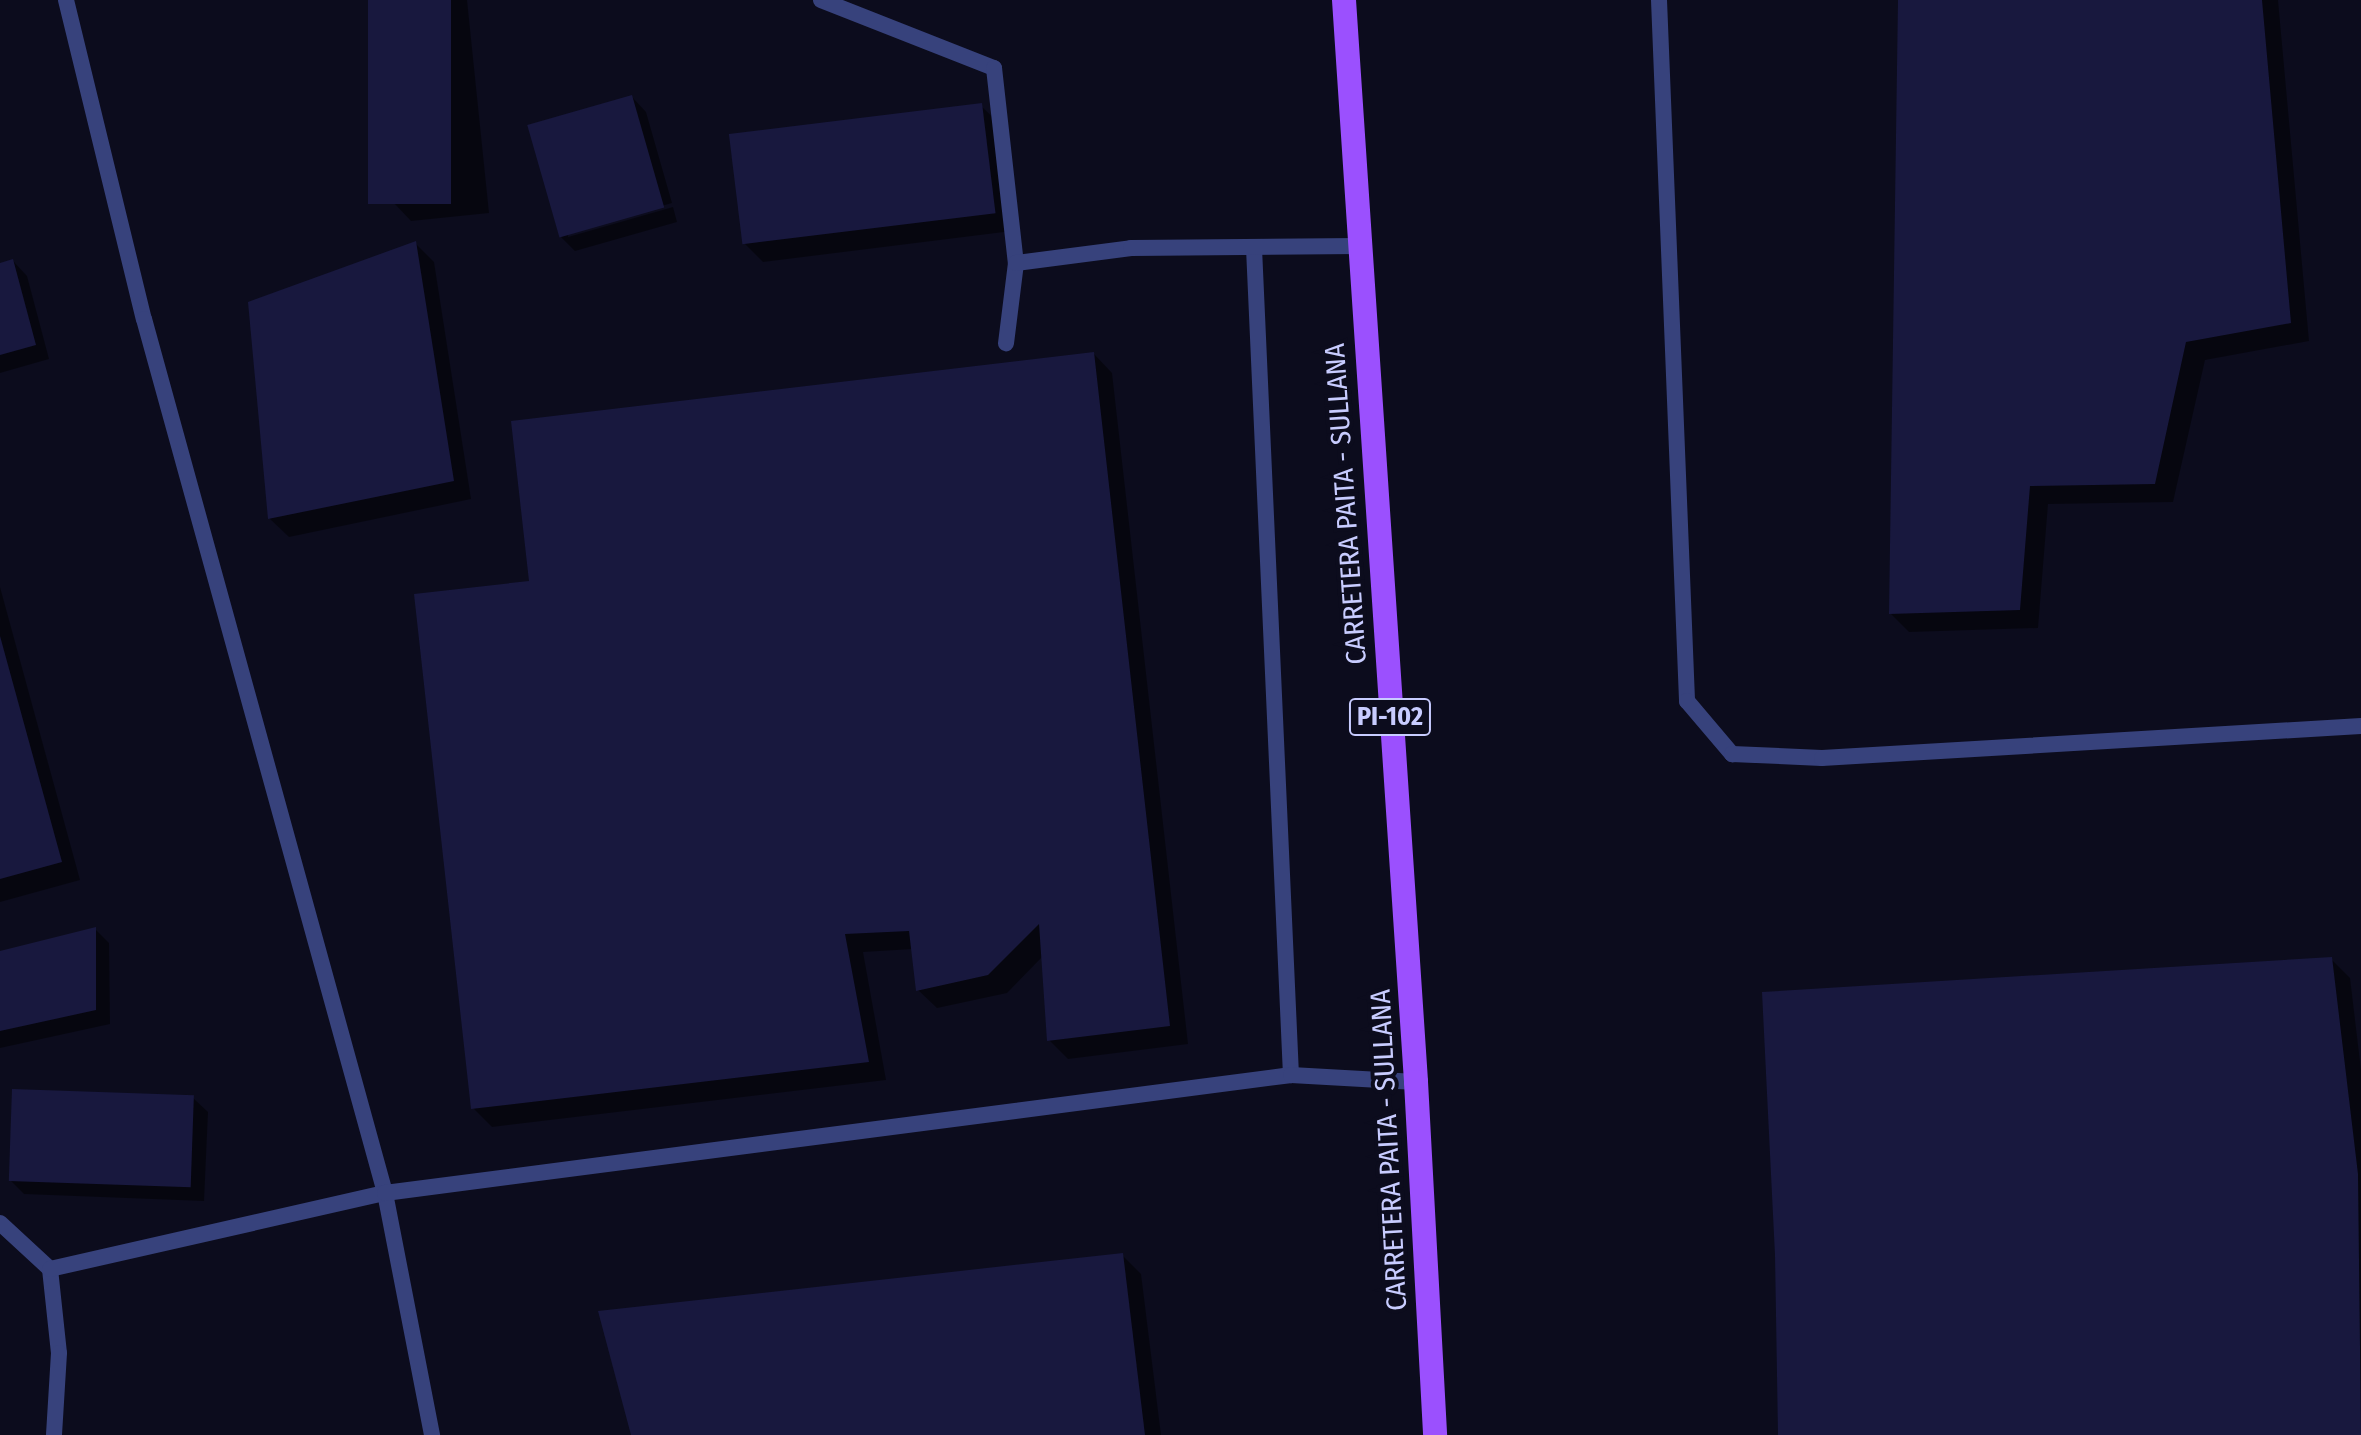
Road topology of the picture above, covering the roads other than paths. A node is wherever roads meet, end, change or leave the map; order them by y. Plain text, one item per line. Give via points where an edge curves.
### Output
1 (66, 0) edge
2 (821, 0) edge
3 (1344, 0) edge
4 (1659, 0) edge
5 (1358, 246) junction
6 (1254, 248) junction
7 (1016, 263) junction
8 (1006, 343) dead end
9 (2361, 726) edge
10 (1291, 1075) junction
11 (1416, 1082) junction
12 (385, 1193) junction
13 (0, 1223) edge
14 (50, 1269) junction
15 (54, 1435) edge
16 (432, 1435) edge
17 (1435, 1435) edge

1 - 12 street via 144,319
2 - 7 street via 994,68
3 - 5 main road, CARRETERA PAITA - SULLANA / PI-102
4 - 9 street via 1687,701 1732,754 1822,758
5 - 6 street
5 - 11 main road, CARRETERA PAITA - SULLANA / PI-102
6 - 7 street via 1131,248
6 - 10 street
7 - 8 street
10 - 11 street
10 - 12 street
11 - 17 main road, CARRETERA PAITA - SULLANA / PI-102
12 - 14 street
12 - 16 street
13 - 14 street
14 - 15 street via 59,1353

